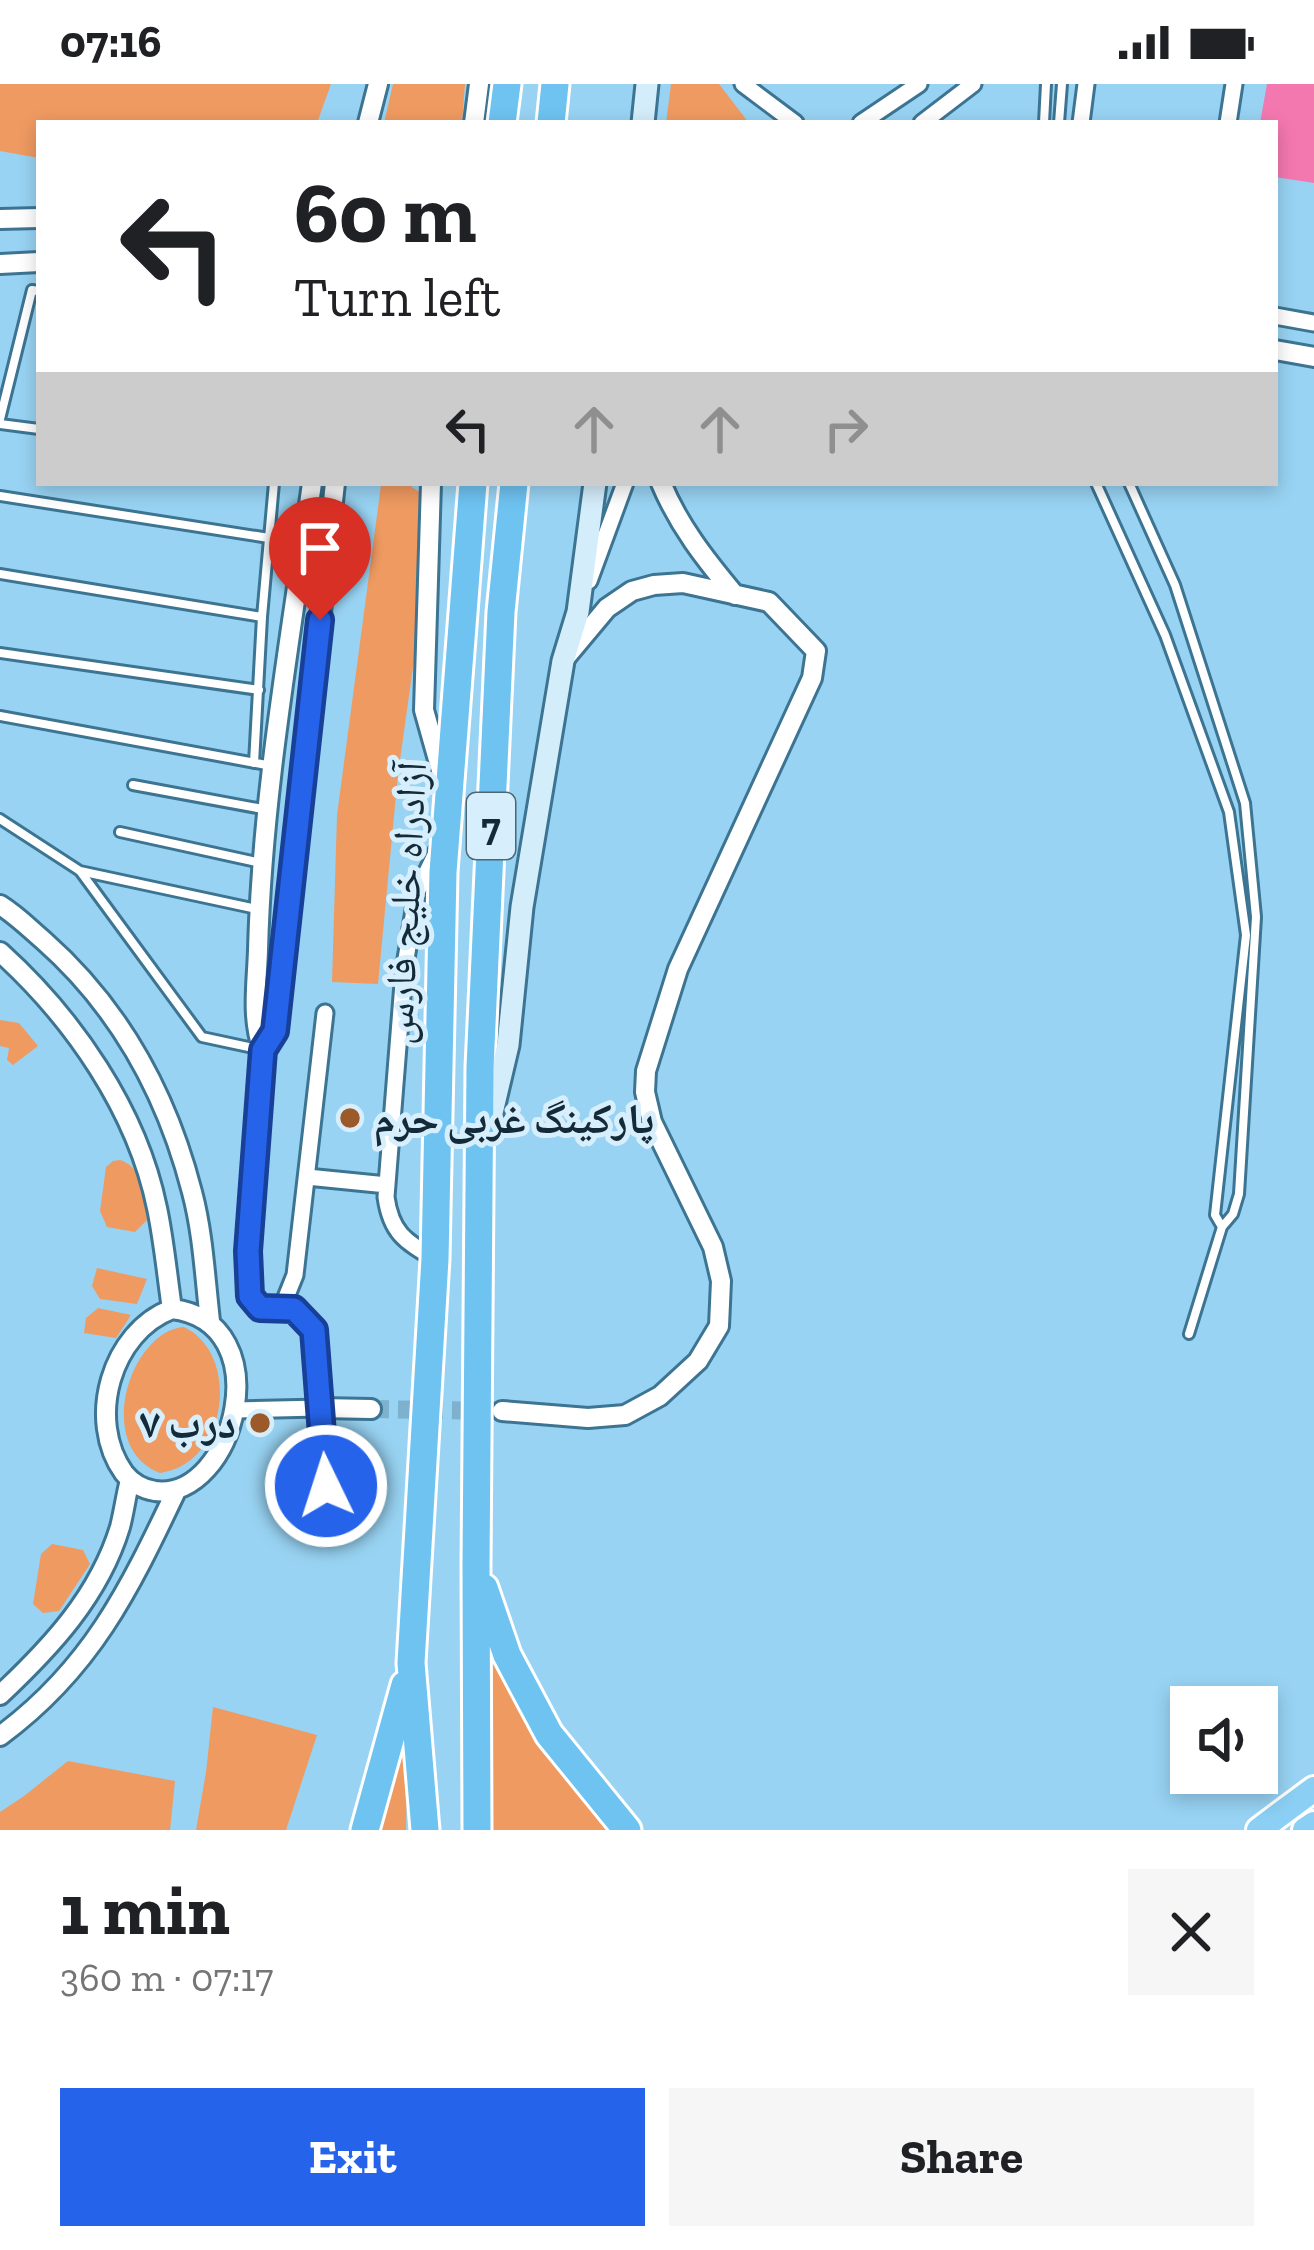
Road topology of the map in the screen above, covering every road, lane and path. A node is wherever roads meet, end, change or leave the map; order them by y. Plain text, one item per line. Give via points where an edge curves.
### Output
1 (378, 84) edge
2 (479, 84) edge
3 (507, 84) edge
4 (555, 84) edge
5 (647, 84) edge
6 (743, 84) edge
7 (919, 84) edge
8 (973, 84) edge
9 (1046, 84) edge
10 (1062, 84) edge
11 (1086, 84) edge
12 (1234, 84) edge
13 (369, 120) edge
14 (474, 120) edge
15 (502, 120) edge
16 (551, 120) edge
17 (643, 120) edge
18 (791, 120) edge
19 (865, 120) edge
20 (926, 120) edge
21 (1044, 120) edge
22 (1059, 120) edge
23 (1082, 120) edge
24 (1228, 120) edge
25 (36, 218) edge
26 (0, 219) edge
27 (36, 262) edge
28 (0, 264) edge
29 (36, 291) edge
30 (1278, 317) edge
31 (1314, 323) edge
32 (1278, 351) edge
33 (1314, 358) edge
34 (0, 421) edge
35 (36, 428) edge
36 (274, 486) edge
37 (311, 486) edge
38 (334, 486) edge
39 (431, 486) edge
40 (473, 486) edge
41 (514, 486) edge
42 (595, 486) edge
43 (624, 486) edge
44 (662, 486) edge
45 (1097, 486) edge
46 (1130, 486) edge
47 (0, 496) edge
48 (269, 538) junction
49 (0, 574) edge
50 (735, 595) junction
51 (578, 612) junction
52 (262, 616) junction
53 (0, 653) edge
54 (563, 661) junction
55 (260, 690) junction
56 (0, 716) edge
57 (264, 765) junction
58 (133, 785) dead end
59 (449, 799) junction
60 (269, 810) junction
61 (0, 819) edge
62 (119, 832) dead end
63 (446, 832) junction
64 (263, 863) junction
65 (80, 871) junction
66 (0, 905) edge
67 (259, 909) junction
68 (0, 952) edge
69 (325, 1013) dead end
70 (263, 1050) junction
71 (478, 1170) junction
72 (307, 1177) junction
73 (387, 1185) junction
74 (1222, 1227) junction
75 (435, 1259) junction
76 (172, 1309) junction
77 (281, 1310) junction
78 (210, 1321) junction
79 (1189, 1334) dead end
80 (320, 1408) junction
81 (371, 1409) tunnel mouth
82 (236, 1410) junction
83 (502, 1411) tunnel mouth
84 (130, 1480) junction
85 (294, 1486) dead end
86 (326, 1486) junction
87 (370, 1487) dead end
88 (176, 1490) junction
89 (476, 1565) junction
90 (411, 1664) junction
91 (0, 1695) edge
92 (0, 1736) edge
93 (1314, 1789) edge
94 (1314, 1824) edge
95 (365, 1830) edge
96 (424, 1830) edge
97 (477, 1830) edge
98 (627, 1830) edge
99 (1258, 1830) edge
100 (1305, 1830) edge

1 - 13 street
2 - 14 street
3 - 15 highway
4 - 16 highway
5 - 17 main road
6 - 18 street
7 - 19 street
8 - 20 street
9 - 21 lane
10 - 22 lane
11 - 23 street
12 - 24 street
25 - 26 street
27 - 28 street
29 - 34 lane
30 - 31 street
32 - 33 street
34 - 35 lane
36 - 48 lane
37 - 57 street
38 - 70 street via 275,1031
39 - 59 street via 424,710
40 - 59 highway, آزادراه خلیج فارس / 7
41 - 71 highway, آزادراه خلیج فارس / 7 via 501,612
42 - 51 main road
43 - 51 street
44 - 50 street via 694,546
45 - 74 lane via 1165,634 1229,812 1246,934 1215,1215
46 - 74 lane via 1174,585 1245,803 1256,917 1239,1194
47 - 48 lane
48 - 52 lane
49 - 52 lane
50 - 54 street via 683,583 632,591
50 - 83 street via 769,602 816,651 812,678 678,969 646,1071 652,1122 713,1247 718,1326 686,1372 625,1415
51 - 54 main road
52 - 55 lane
53 - 55 lane
54 - 71 main road via 508,1045
55 - 57 lane
56 - 57 lane
57 - 60 street
58 - 60 lane
59 - 63 highway, آزادراه خلیج فارس / 7
60 - 64 street
61 - 65 lane
62 - 64 lane
63 - 73 street via 417,892
63 - 75 highway, آزادراه خلیج فارس / 7
64 - 67 street
65 - 67 lane
65 - 70 lane via 202,1037
66 - 78 street via 90,987 155,1086 193,1196
67 - 70 street via 256,1030
68 - 76 street via 65,1018 134,1138 157,1204
69 - 72 street
70 - 77 street via 250,1296 260,1308
71 - 89 highway, آزادراه خلیج فارس / 7
72 - 73 street
72 - 77 street via 295,1275
73 - 75 street via 389,1222
74 - 79 lane
75 - 90 highway, آزادراه خلیج فارس / 7
76 - 78 street
76 - 84 street via 144,1324 106,1394 110,1449
77 - 80 street via 294,1309 314,1330
78 - 82 street via 235,1366
80 - 81 street
80 - 82 street
80 - 86 street
82 - 88 street via 209,1465
84 - 88 street
84 - 91 street via 105,1566 71,1622
85 - 86 street
86 - 87 street
88 - 92 street via 91,1648
89 - 97 highway, آزادراه خلیج فارس / 7
89 - 98 highway via 508,1655 549,1734
90 - 95 highway
90 - 96 highway, آزادراه خلیج فارس / 7
93 - 99 highway
94 - 100 highway

